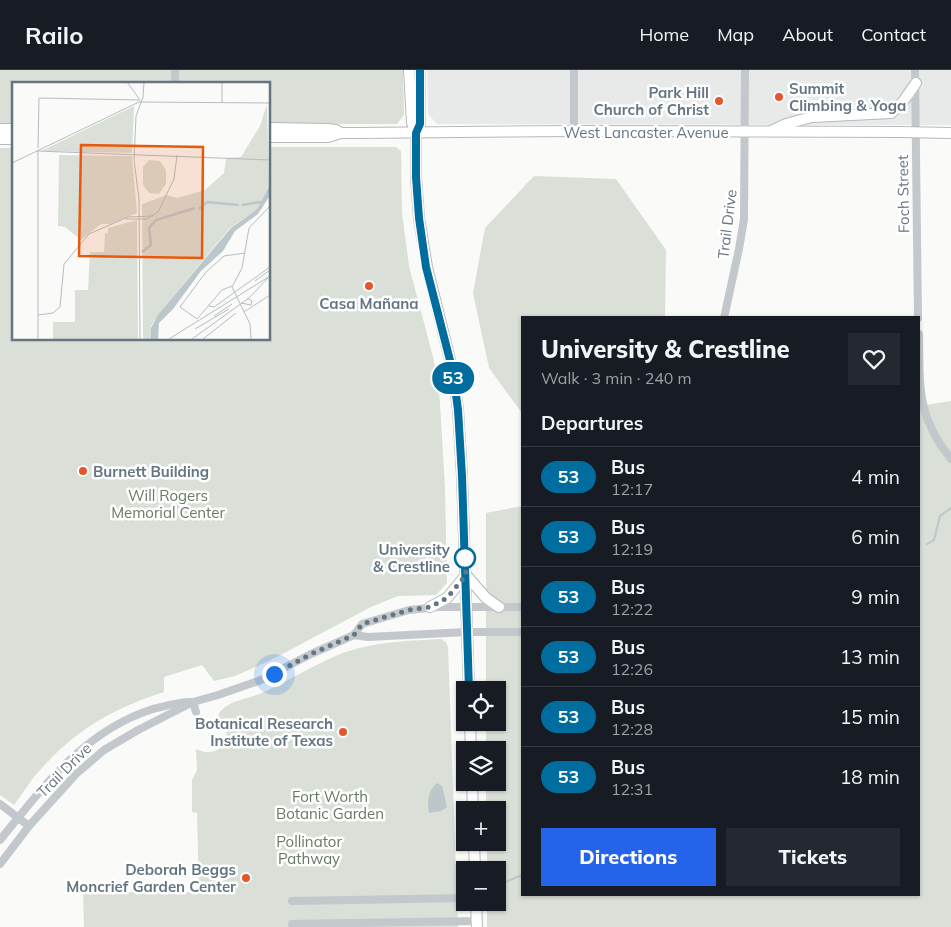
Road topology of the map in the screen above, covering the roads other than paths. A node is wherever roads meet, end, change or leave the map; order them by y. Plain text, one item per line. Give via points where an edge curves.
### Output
1 (409, 70) edge
2 (420, 70) edge
3 (574, 70) edge
4 (744, 70) edge
5 (916, 70) edge
6 (916, 83) junction
7 (270, 128) edge
8 (574, 131) junction
9 (746, 132) junction
10 (770, 132) junction
11 (340, 133) junction
12 (416, 133) junction
13 (951, 133) edge
14 (270, 137) edge
15 (724, 316) edge
16 (918, 316) edge
17 (920, 392) edge
18 (951, 459) edge
19 (466, 575) junction
20 (430, 607) junction
21 (466, 607) junction
22 (498, 607) junction
23 (521, 607) edge
24 (467, 632) junction
25 (521, 632) edge
26 (354, 635) junction
27 (469, 681) edge
28 (193, 702) junction
29 (196, 712) dead end
30 (0, 804) edge
31 (18, 818) junction
32 (29, 826) junction
33 (0, 840) edge
34 (0, 864) edge
35 (456, 898) edge
36 (292, 901) dead end
37 (476, 911) edge
38 (292, 924) dead end
39 (477, 924) edge

1 - 12 main road via 412,124
2 - 12 main road via 420,124
3 - 8 street
4 - 9 street, Trail Drive
5 - 6 street, Foch Street
6 - 10 main road via 902,104 891,113 812,118 786,124
6 - 16 street, Foch Street
7 - 11 main road, West Lancaster Avenue via 336,130
8 - 9 main road, West Lancaster Avenue
8 - 12 main road, West Lancaster Avenue
9 - 10 main road, West Lancaster Avenue
9 - 15 street, Trail Drive via 744,219
10 - 13 main road, West Lancaster Avenue, bridge
11 - 12 main road, West Lancaster Avenue
11 - 14 main road, West Lancaster Avenue via 328,137
12 - 19 main road via 419,218 426,267 453,372 458,410
17 - 18 street via 933,435
19 - 20 main road via 447,598
19 - 21 main road
19 - 22 main road
20 - 21 street, Trail Drive
20 - 26 street, Trail Drive via 362,624
21 - 22 street, Trail Drive
21 - 24 main road
22 - 23 street, Trail Drive
24 - 25 street, Trail Drive
24 - 26 street, Trail Drive
24 - 27 main road
26 - 28 street, Trail Drive via 261,680
28 - 29 street
28 - 31 street, Trail Drive via 138,714 107,730 61,767
28 - 32 street, Trail Drive via 104,750 76,774
30 - 31 street
31 - 32 street
31 - 33 street, Trail Drive
32 - 34 street, Trail Drive
35 - 36 street
37 - 39 main road
38 - 39 street

